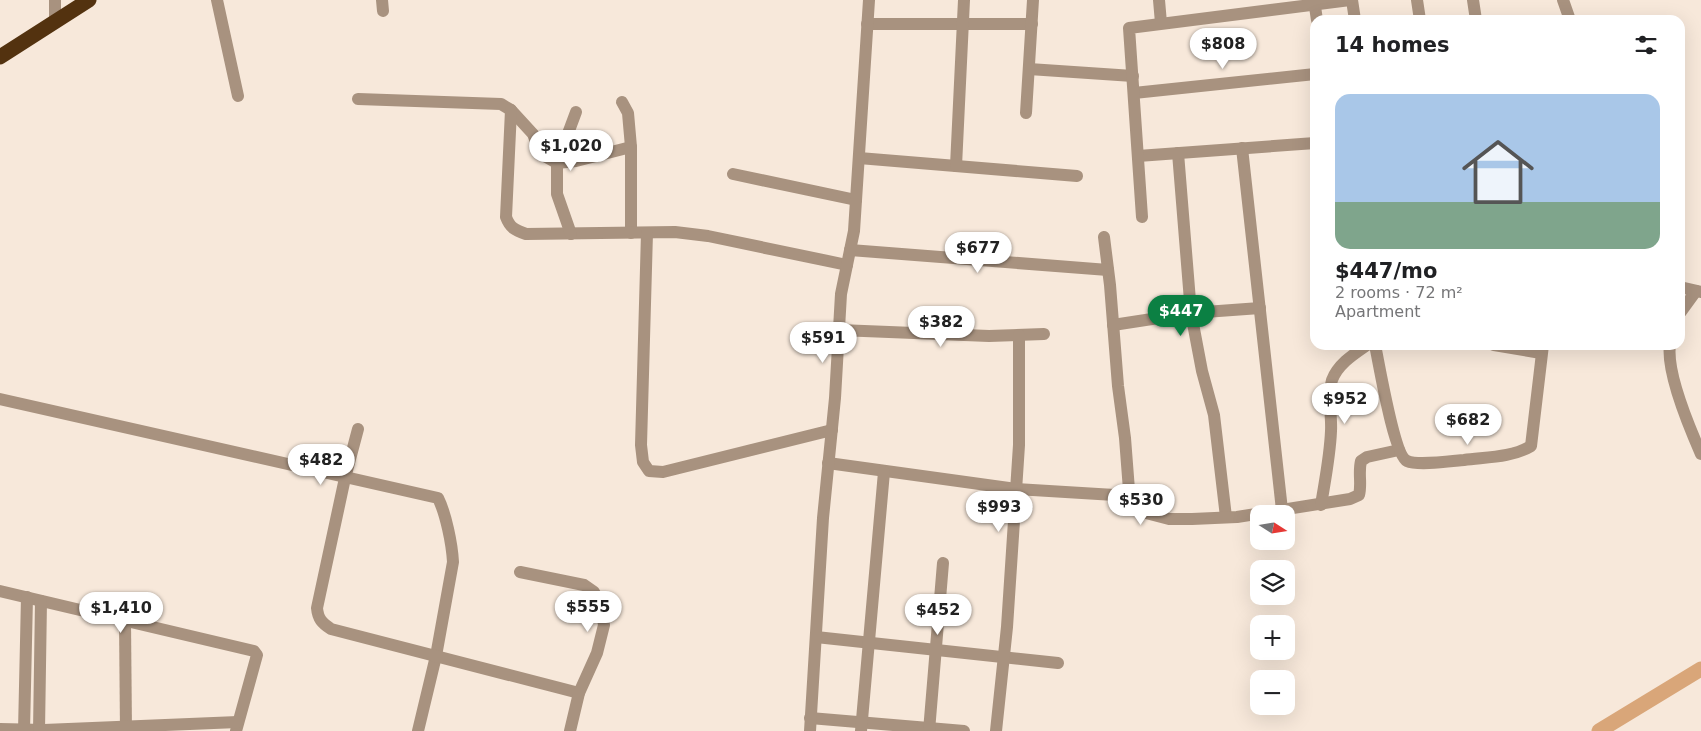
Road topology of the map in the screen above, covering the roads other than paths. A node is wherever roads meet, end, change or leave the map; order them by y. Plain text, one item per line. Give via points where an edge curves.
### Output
1 (55, 0) edge
2 (89, 0) edge
3 (217, 0) edge
4 (869, 0) edge
5 (964, 0) edge
6 (1033, 0) edge
7 (1159, 0) edge
8 (1351, 0) edge
9 (1417, 0) edge
10 (1473, 0) edge
11 (1563, 0) edge
12 (1314, 3) edge
13 (1354, 15) edge
14 (1419, 15) edge
15 (1475, 15) edge
16 (1568, 15) edge
17 (54, 22) junction
18 (1161, 23) junction
19 (868, 24) junction
20 (963, 24) junction
21 (1032, 24) junction
22 (0, 57) edge
23 (1029, 69) junction
24 (1310, 75) edge
25 (1133, 76) junction
26 (1134, 93) junction
27 (238, 96) dead end
28 (358, 99) dead end
29 (622, 102) dead end
30 (511, 110) junction
31 (576, 112) dead end
32 (1026, 113) dead end
33 (1310, 143) edge
34 (631, 147) junction
35 (1242, 148) junction
36 (1178, 153) junction
37 (1138, 156) junction
38 (859, 158) junction
39 (557, 163) junction
40 (956, 166) junction
41 (734, 174) dead end
42 (1076, 176) dead end
43 (856, 200) junction
44 (1142, 217) dead end
45 (631, 233) junction
46 (647, 233) junction
47 (571, 234) junction
48 (1104, 237) dead end
49 (850, 250) junction
50 (847, 265) junction
51 (1108, 270) junction
52 (1685, 288) edge
53 (1698, 292) edge
54 (1685, 307) edge
55 (1260, 308) junction
56 (1191, 313) junction
57 (1113, 325) junction
58 (839, 330) junction
59 (1044, 334) dead end
60 (1019, 335) junction
61 (1360, 350) edge
62 (1376, 350) edge
63 (1542, 350) edge
64 (1669, 350) edge
65 (0, 399) edge
66 (358, 429) dead end
67 (832, 430) junction
68 (1399, 450) junction
69 (1701, 454) edge
70 (828, 463) junction
71 (884, 472) junction
72 (345, 478) junction
73 (1016, 489) junction
74 (1131, 496) junction
75 (1321, 504) junction
76 (1281, 505) edge
77 (1295, 508) edge
78 (1250, 514) edge
79 (1226, 517) junction
80 (943, 563) dead end
81 (520, 572) dead end
82 (0, 591) edge
83 (27, 597) junction
84 (41, 601) junction
85 (125, 621) junction
86 (816, 637) junction
87 (869, 642) junction
88 (936, 650) junction
89 (436, 656) junction
90 (1004, 657) junction
91 (1058, 663) dead end
92 (579, 693) junction
93 (810, 718) junction
94 (862, 726) edge
95 (237, 727) edge
96 (0, 729) edge
97 (126, 729) edge
98 (929, 729) edge
99 (24, 730) edge
100 (39, 731) edge
101 (418, 731) edge
102 (570, 731) edge
103 (810, 731) edge
104 (964, 731) edge
105 (996, 731) edge

1 - 17 street
2 - 17 highway
3 - 27 street
4 - 19 street
5 - 20 street
6 - 21 street
7 - 18 street
8 - 12 street
8 - 13 street
9 - 14 street
10 - 15 street
11 - 16 street
12 - 18 street
17 - 22 highway
18 - 25 street via 1129,28
19 - 20 street
19 - 38 street
20 - 21 street
20 - 40 street
21 - 23 street
23 - 25 street
23 - 32 street
24 - 26 street
25 - 26 street
26 - 37 street
28 - 30 street via 501,104
29 - 34 street via 628,113
30 - 39 street via 532,134 541,154
30 - 47 street via 506,217 510,227 526,234
31 - 39 street
33 - 35 street
34 - 39 street
34 - 45 street
35 - 36 street
35 - 55 street
36 - 37 street
36 - 56 street
37 - 44 street
38 - 40 street
38 - 43 street
39 - 47 street via 557,194
40 - 42 street
41 - 43 street
43 - 49 street
45 - 46 street
45 - 47 street
46 - 50 street via 708,236
46 - 67 street via 641,446 649,471 663,472
48 - 51 street
49 - 50 street
49 - 51 street
50 - 58 street
51 - 57 street
52 - 53 street
53 - 54 street
55 - 56 street
55 - 76 street
56 - 57 street
56 - 79 street via 1214,415
57 - 74 street
58 - 60 street
58 - 67 street
59 - 60 street
60 - 73 street
61 - 75 street via 1346,359 1332,380 1331,446
62 - 68 street
63 - 68 street via 1531,446 1509,454 1423,463 1405,460
64 - 69 street via 1686,419
65 - 72 street
66 - 72 street
67 - 70 street
68 - 75 street via 1361,461 1359,495
70 - 71 street
70 - 86 street
71 - 73 street
71 - 87 street
72 - 89 street via 438,498 443,508 453,562
72 - 89 street via 317,608 318,616 331,629
73 - 74 street
73 - 90 street
74 - 79 street via 1137,507 1146,513 1169,519
75 - 77 street
78 - 79 street
80 - 88 street
81 - 92 street via 584,585 594,592 600,603 604,625 598,653
82 - 83 street
83 - 84 street
83 - 99 street
84 - 85 street
84 - 100 street
85 - 95 street via 254,651 256,655
85 - 97 street
86 - 87 street
86 - 93 street
87 - 88 street
87 - 94 street
88 - 90 street
88 - 98 street
89 - 92 street
89 - 101 street
90 - 91 street
90 - 105 street
92 - 102 street
93 - 94 street
93 - 103 street
94 - 98 street
95 - 97 street
96 - 99 street
97 - 100 street
98 - 104 street
99 - 100 street

